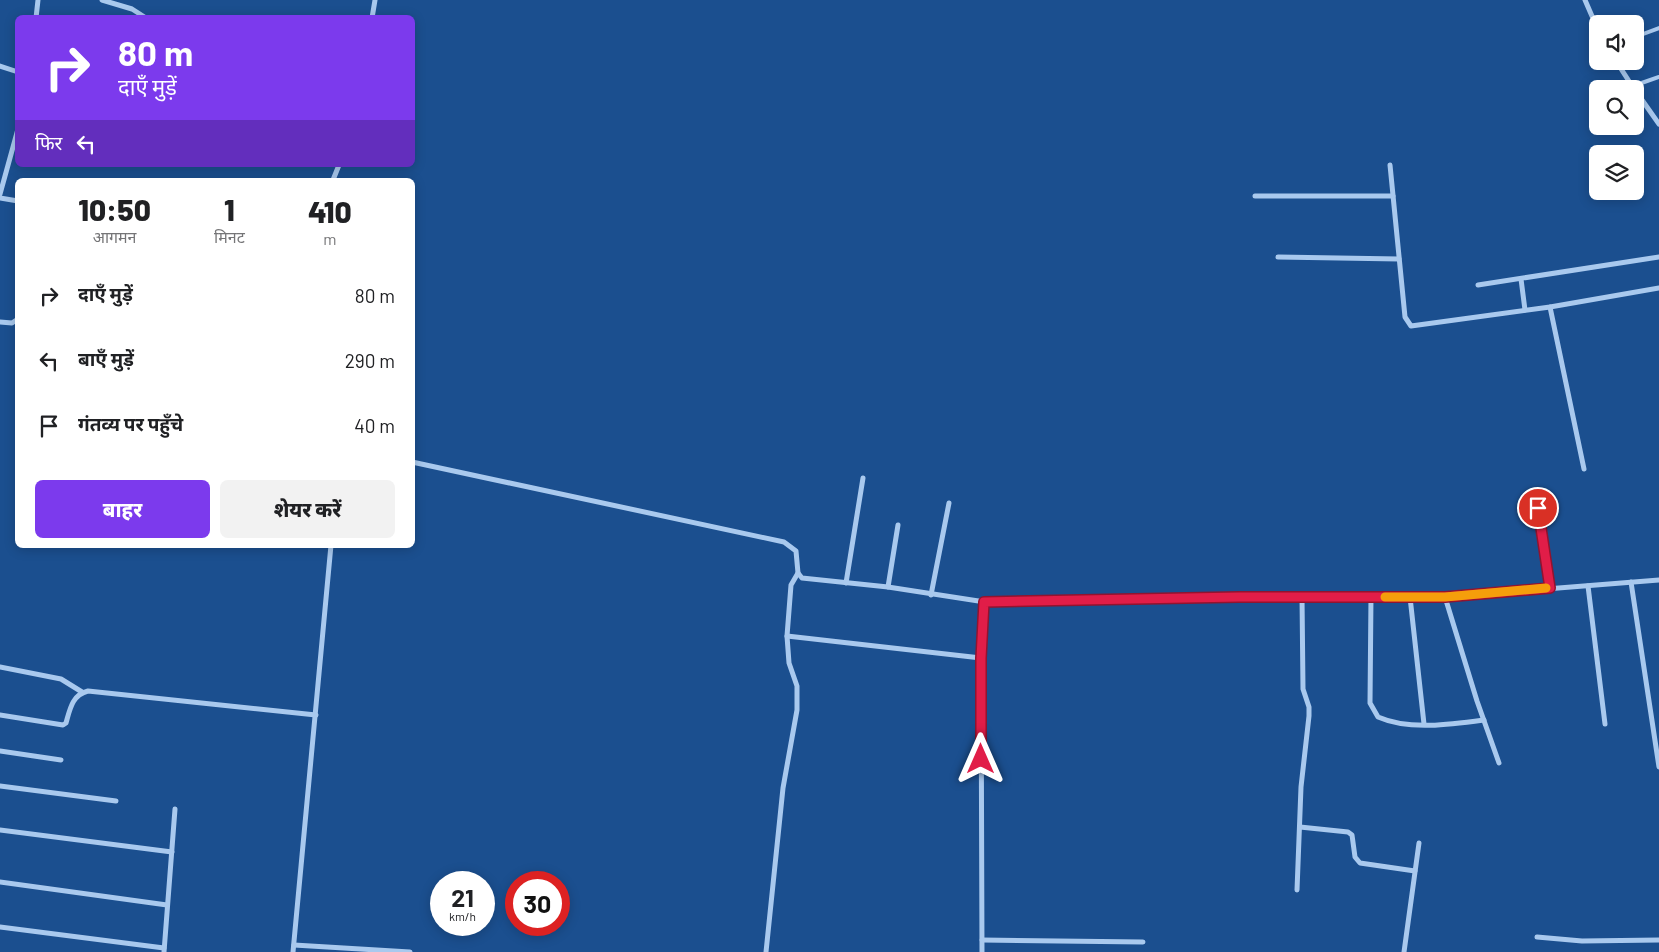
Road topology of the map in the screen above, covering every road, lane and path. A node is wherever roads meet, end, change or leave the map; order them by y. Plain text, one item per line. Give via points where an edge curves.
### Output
1 (38, 0) edge
2 (102, 0) edge
3 (375, 0) edge
4 (1585, 0) edge
5 (36, 15) edge
6 (141, 15) edge
7 (372, 15) edge
8 (1592, 15) edge
9 (1659, 28) edge
10 (1644, 34) edge
11 (0, 66) edge
12 (15, 71) edge
13 (1659, 77) edge
14 (1644, 84) edge
15 (1644, 102) edge
16 (1659, 124) edge
17 (15, 140) edge
18 (1390, 165) dead end
19 (0, 194) edge
20 (1255, 196) dead end
21 (1393, 196) junction
22 (0, 198) edge
23 (15, 200) edge
24 (1278, 257) dead end
25 (1659, 257) edge
26 (1398, 259) junction
27 (1521, 278) junction
28 (1478, 285) dead end
29 (1659, 288) edge
30 (1550, 307) junction
31 (1525, 310) junction
32 (15, 321) edge
33 (0, 322) edge
34 (415, 463) edge
35 (1584, 469) dead end
36 (863, 478) dead end
37 (948, 503) dead end
38 (1538, 508) dead end
39 (898, 525) dead end
40 (331, 548) edge
41 (798, 573) junction
42 (1659, 580) edge
43 (1631, 582) junction
44 (846, 583) junction
45 (888, 586) junction
46 (1588, 586) junction
47 (1550, 588) junction
48 (931, 595) junction
49 (1371, 596) junction
50 (1302, 597) junction
51 (1410, 597) junction
52 (1445, 597) junction
53 (984, 602) junction
54 (787, 636) junction
55 (981, 658) junction
56 (0, 667) edge
57 (82, 692) junction
58 (0, 715) edge
59 (316, 715) junction
60 (1484, 720) junction
61 (1424, 724) junction
62 (1606, 724) dead end
63 (0, 751) edge
64 (61, 760) dead end
65 (1499, 763) dead end
66 (1659, 767) edge
67 (0, 786) edge
68 (116, 801) dead end
69 (175, 809) dead end
70 (1300, 827) junction
71 (0, 830) edge
72 (1419, 843) dead end
73 (172, 852) junction
74 (1415, 871) junction
75 (0, 882) edge
76 (1298, 890) dead end
77 (167, 905) junction
78 (0, 927) edge
79 (1537, 937) dead end
80 (982, 940) junction
81 (1659, 940) edge
82 (1143, 942) dead end
83 (294, 944) junction
84 (164, 950) edge
85 (294, 952) edge
86 (410, 952) edge
87 (766, 952) edge
88 (982, 952) edge
89 (1404, 952) edge

1 - 5 street
2 - 6 street
3 - 7 street
4 - 8 street
9 - 10 lane
11 - 12 street
13 - 14 lane
15 - 16 street
17 - 19 street
18 - 21 street
20 - 21 street
21 - 26 street
22 - 23 street
24 - 26 street
25 - 27 street
26 - 31 street via 1406,317 1411,326
27 - 28 street
27 - 31 street
29 - 30 street
30 - 31 street
30 - 35 street
32 - 33 street
34 - 41 street via 784,542 796,551
36 - 44 street
37 - 48 street
38 - 47 street
39 - 45 street
40 - 59 street
41 - 44 street via 802,578
41 - 54 street via 791,585
42 - 43 street
43 - 46 street
43 - 66 street
44 - 45 street
45 - 48 street
46 - 47 street
46 - 62 street
47 - 52 street
48 - 53 street
49 - 50 street
49 - 51 street
49 - 61 street via 1372,711 1387,721
50 - 53 street
50 - 70 street via 1304,689 1309,716
51 - 52 street
51 - 61 street
52 - 60 street
53 - 55 street
54 - 55 street
54 - 87 street via 789,663 797,686 797,710 783,788
55 - 80 street
56 - 57 street via 61,680
57 - 58 street via 71,704 63,725
57 - 59 street
59 - 83 street
60 - 61 street
60 - 65 street
63 - 64 street
67 - 68 street
69 - 73 street
70 - 74 street via 1348,832 1352,835 1355,857 1360,863
70 - 76 street
71 - 73 street
72 - 74 street
73 - 77 street
74 - 89 street
75 - 77 street
77 - 84 street
78 - 84 street
79 - 81 street via 1582,941
80 - 82 street
80 - 88 street
83 - 85 street
83 - 86 street

